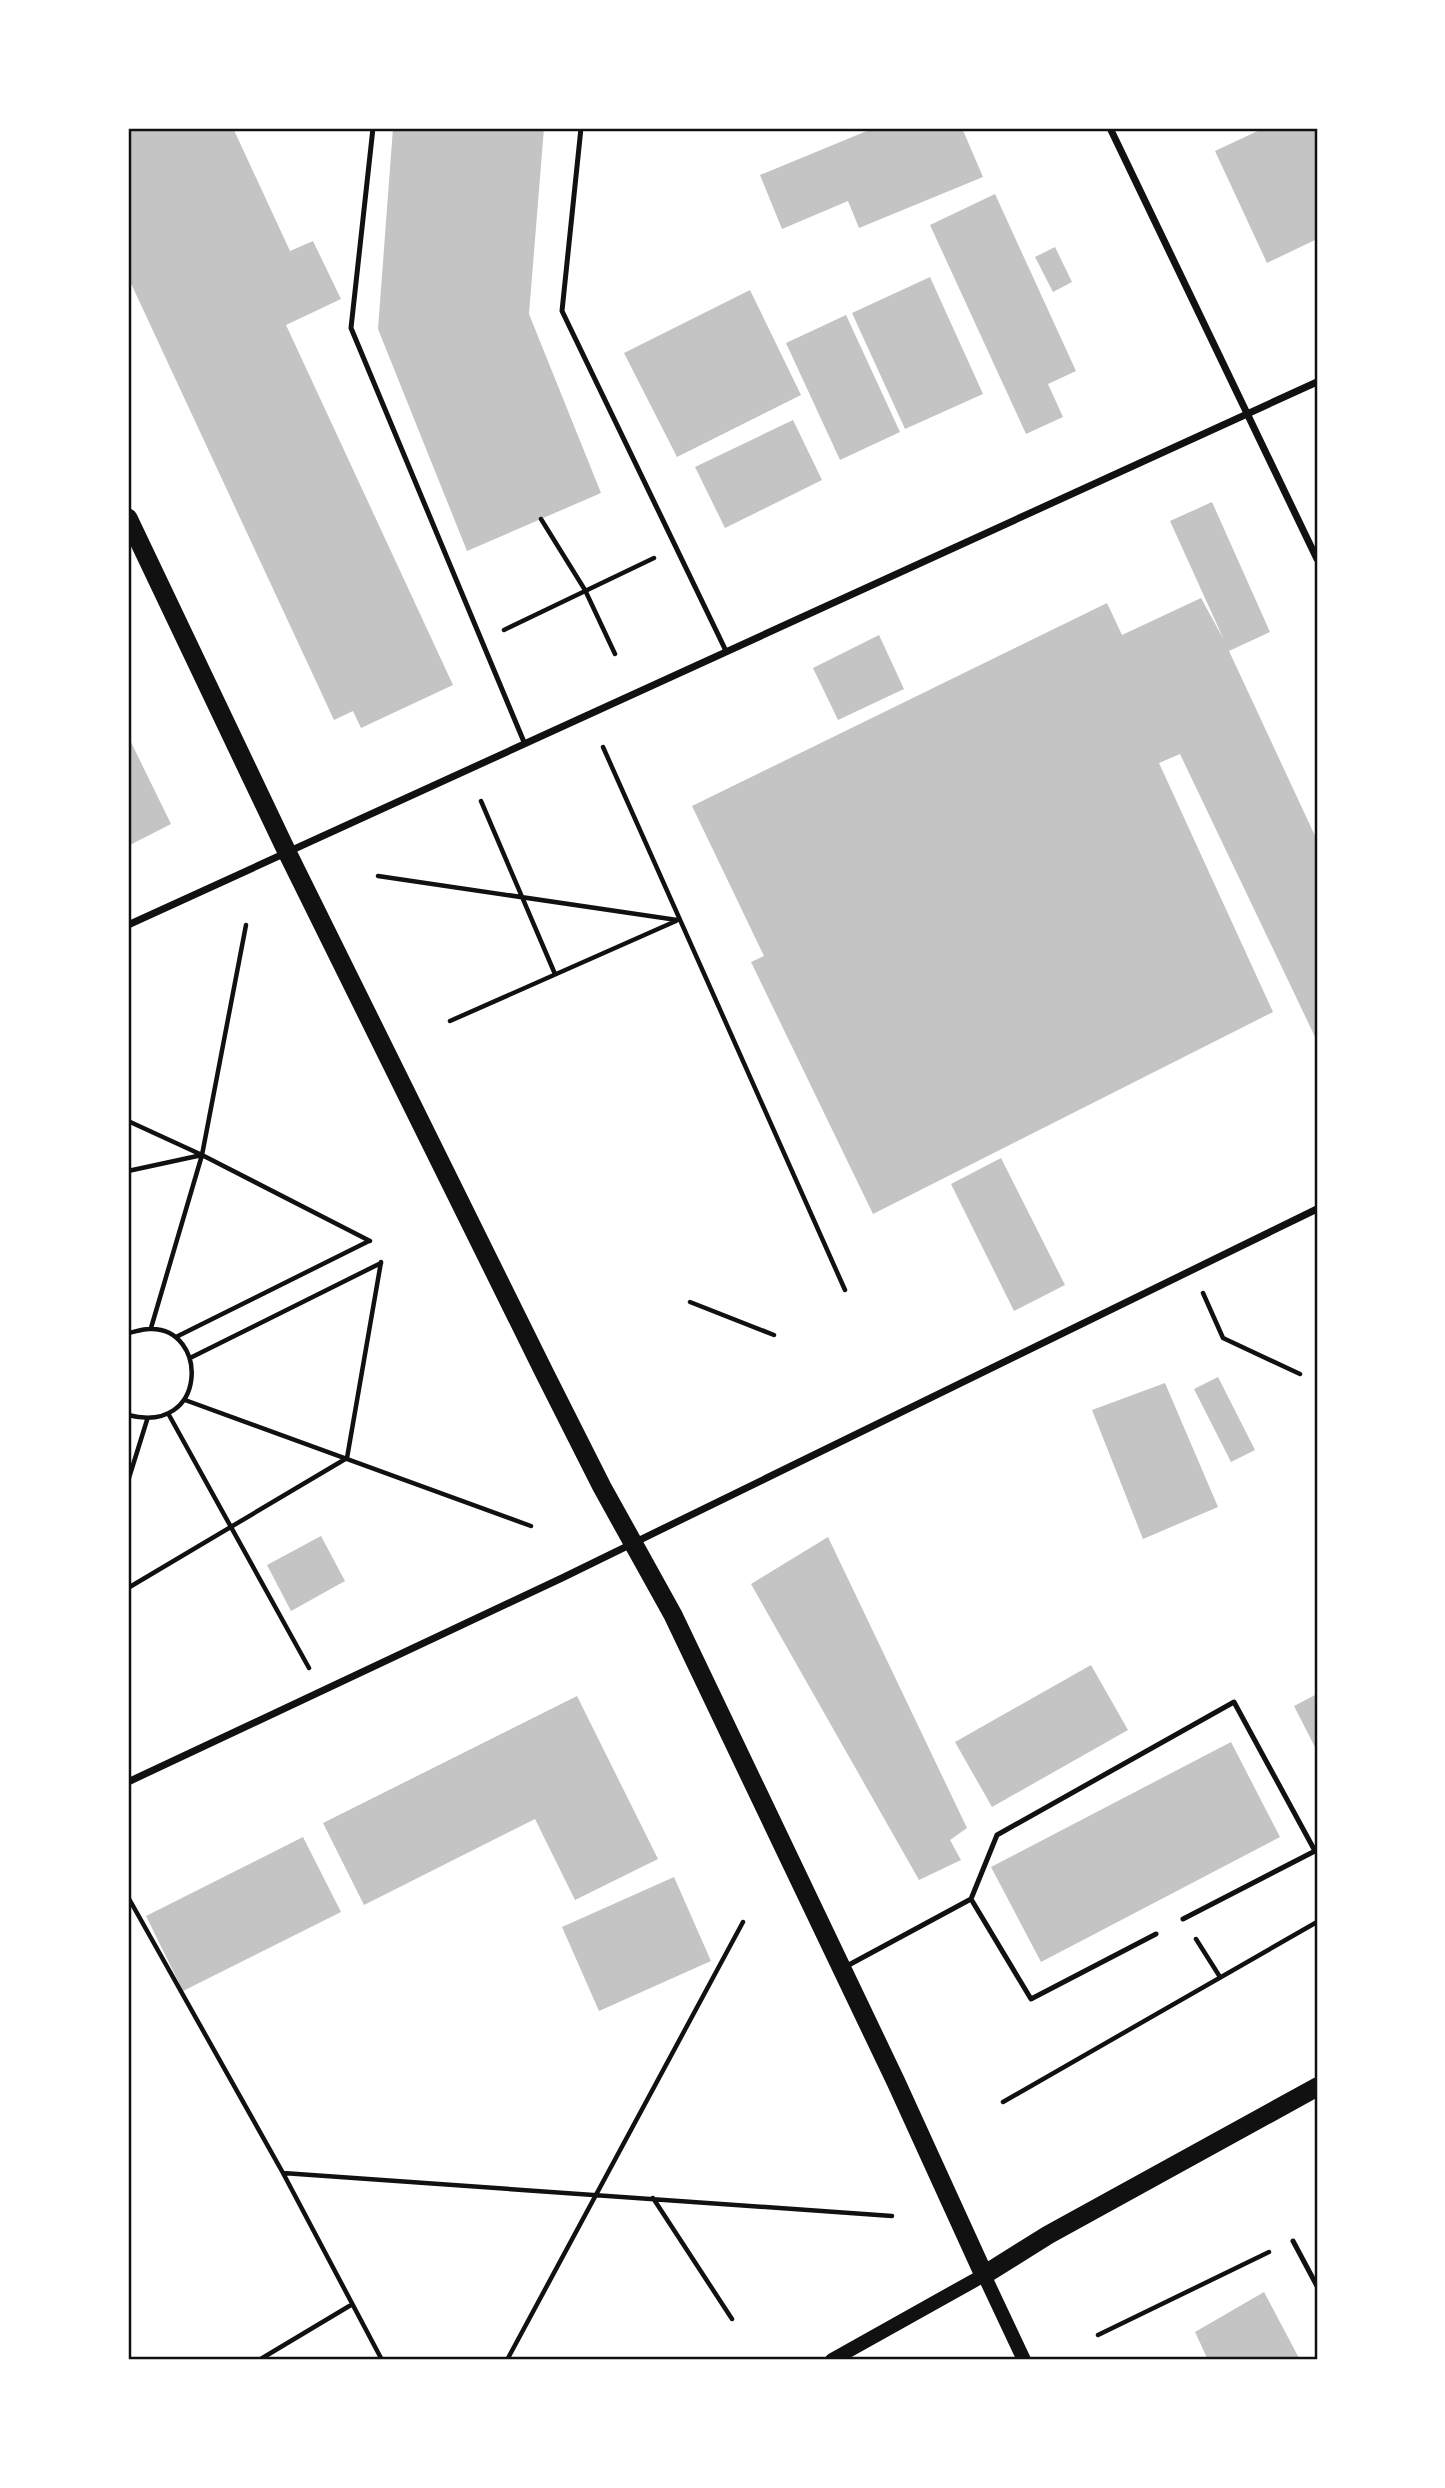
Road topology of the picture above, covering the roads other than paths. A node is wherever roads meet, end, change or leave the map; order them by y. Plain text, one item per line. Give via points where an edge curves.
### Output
1 (373, 128) edge
2 (581, 128) edge
3 (1110, 128) edge
4 (1317, 382) edge
5 (1250, 413) junction
6 (128, 518) edge
7 (1317, 559) edge
8 (726, 651) junction
9 (524, 742) junction
10 (286, 850) junction
11 (128, 925) edge
12 (1317, 1209) edge
13 (632, 1543) junction
14 (128, 1782) edge
15 (971, 1899) junction
16 (1183, 1920) road end
17 (1156, 1934) dead end
18 (843, 1969) junction
19 (1317, 2087) edge
20 (1293, 2241) road end
21 (984, 2275) junction
22 (1317, 2286) edge
23 (832, 2360) edge
24 (1024, 2360) edge

1 - 9 lane via 351,328
2 - 8 lane via 562,311
3 - 5 street
4 - 5 street
5 - 7 street
5 - 8 street
6 - 10 highway
8 - 9 street
9 - 10 street
10 - 11 street
10 - 13 highway
12 - 13 street
13 - 14 street
13 - 18 highway via 673,1615
15 - 16 lane via 997,1835 1234,1702 1315,1851
15 - 17 lane via 1031,1999
15 - 18 lane
18 - 21 highway
19 - 21 highway
20 - 22 lane
21 - 23 main road
21 - 24 main road

